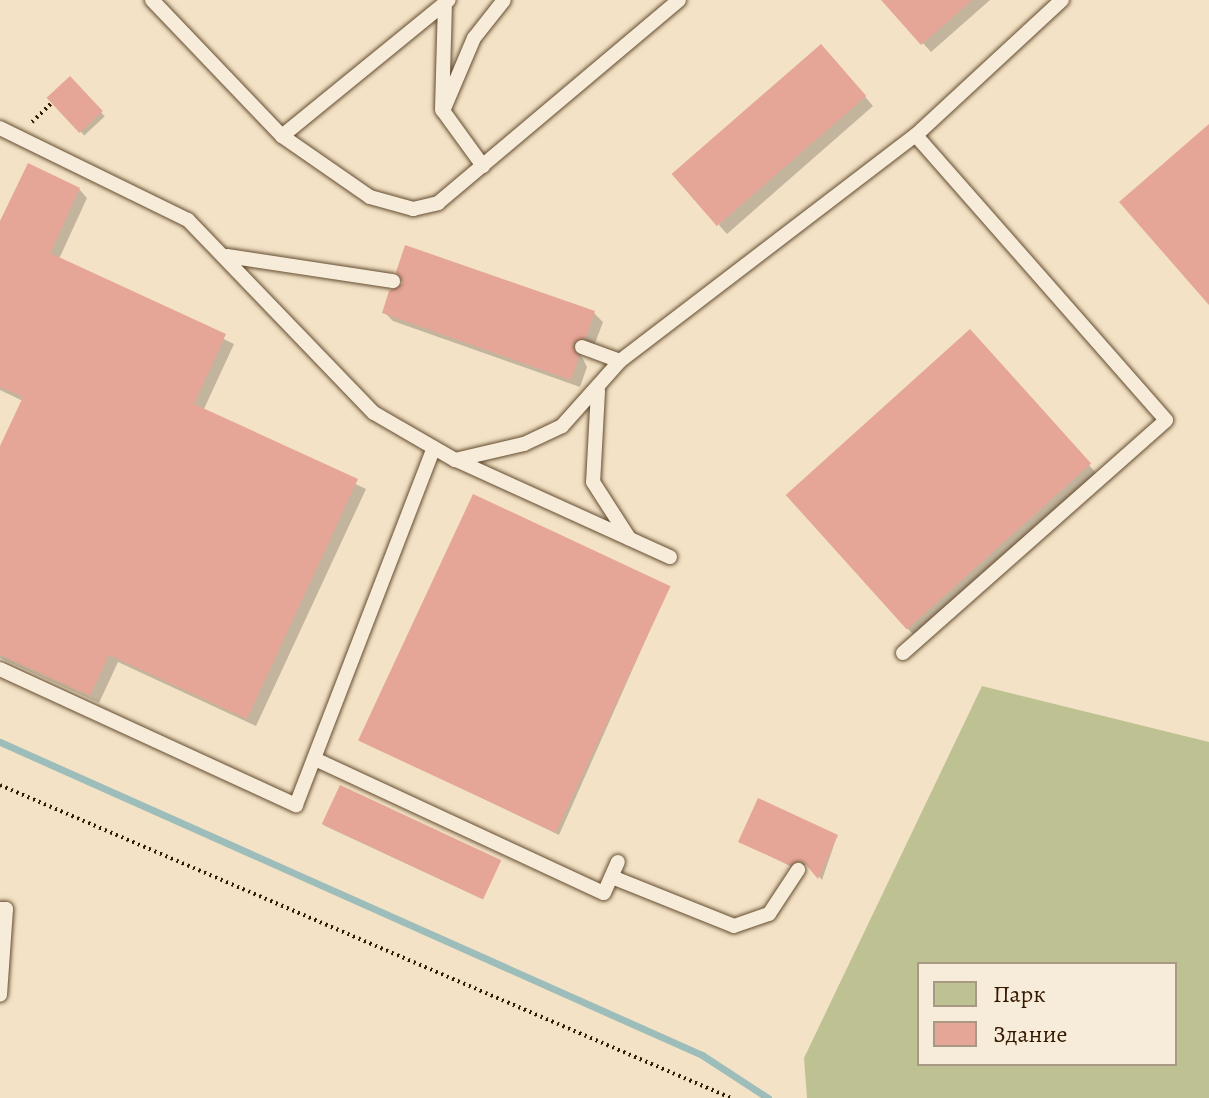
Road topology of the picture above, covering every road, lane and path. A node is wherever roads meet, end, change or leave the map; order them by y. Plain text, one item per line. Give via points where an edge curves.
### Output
1 (152, 0) edge
2 (484, 0) edge
3 (503, 0) edge
4 (679, 0) edge
5 (1062, 0) edge
6 (447, 2) edge
7 (52, 103) dead end
8 (444, 115) junction
9 (0, 128) edge
10 (19, 134) junction
11 (916, 135) junction
12 (282, 136) junction
13 (483, 166) junction
14 (226, 256) junction
15 (393, 281) dead end
16 (582, 347) dead end
17 (620, 361) junction
18 (599, 387) junction
19 (433, 450) junction
20 (455, 460) junction
21 (633, 542) junction
22 (670, 557) dead end
23 (903, 653) dead end
24 (0, 669) edge
25 (317, 760) junction
26 (0, 785) edge
27 (618, 862) dead end
28 (798, 870) dead end
29 (612, 877) junction
30 (0, 909) edge
31 (0, 995) edge
32 (731, 1098) edge

1 - 12 lane
2 - 3 lane
3 - 8 lane via 470,45
4 - 13 lane
5 - 11 lane
6 - 8 lane via 437,84
6 - 12 lane
7 - 10 path
8 - 13 lane
9 - 10 lane
10 - 14 lane via 154,198
11 - 17 lane
11 - 23 lane via 1166,420
12 - 13 lane via 396,208 432,206
14 - 15 lane
14 - 19 lane via 374,413
16 - 17 lane
17 - 18 lane
18 - 20 lane via 544,437
18 - 21 lane via 593,482
19 - 20 lane
19 - 25 lane
20 - 21 lane
21 - 22 lane
24 - 25 lane via 296,805
25 - 29 lane via 604,893
26 - 32 path
27 - 29 lane
28 - 29 lane via 776,907 745,925 710,921
30 - 31 lane via 6,909

